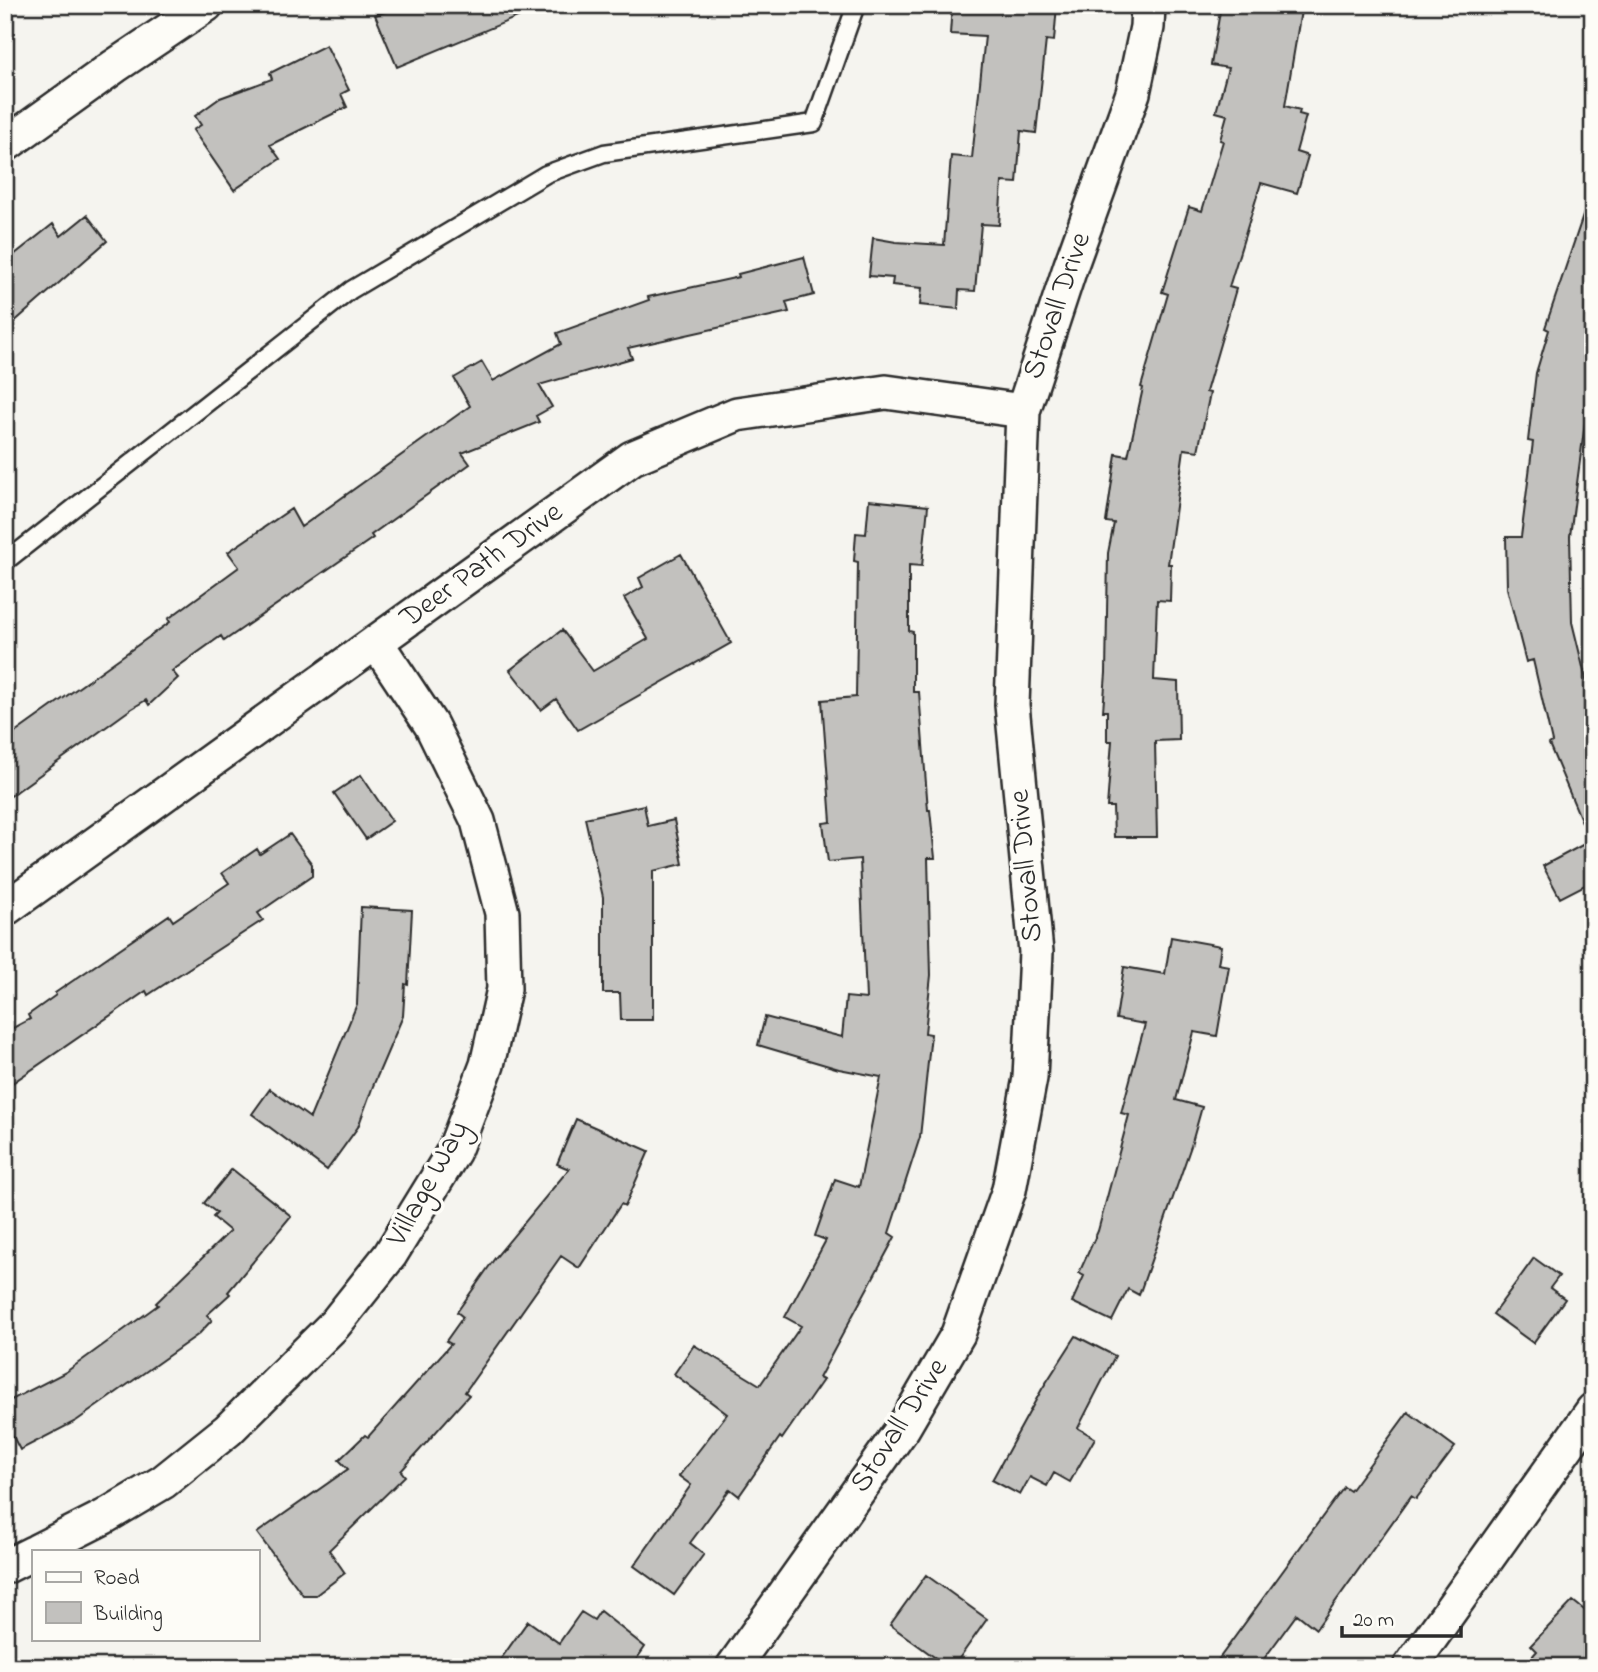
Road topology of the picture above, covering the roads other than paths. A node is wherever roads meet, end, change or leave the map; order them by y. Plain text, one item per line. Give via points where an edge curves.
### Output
1 (206, 5) edge
2 (856, 5) edge
3 (1148, 5) edge
4 (5, 145) edge
5 (1023, 411) junction
6 (5, 562) edge
7 (376, 642) junction
8 (5, 909) edge
9 (1593, 1410) edge
10 (39, 1550) edge
11 (32, 1554) edge
12 (5, 1567) edge
13 (733, 1667) edge
14 (1410, 1667) edge

1 - 4 street
2 - 6 lane via 814,123 604,153 546,174 351,290
3 - 5 street, Stovall Drive via 1133,93
5 - 7 street, Deer Path Drive via 886,393 737,414 632,458
5 - 13 street, Stovall Drive via 1012,705 1036,952 1030,1078 1009,1190 958,1334 904,1428
7 - 8 street, Deer Path Drive
7 - 10 street, Village Way via 431,725 478,821 502,913 504,989 482,1078 454,1152 390,1255 335,1324 228,1430 163,1482
9 - 14 street
11 - 12 street, Village Way

